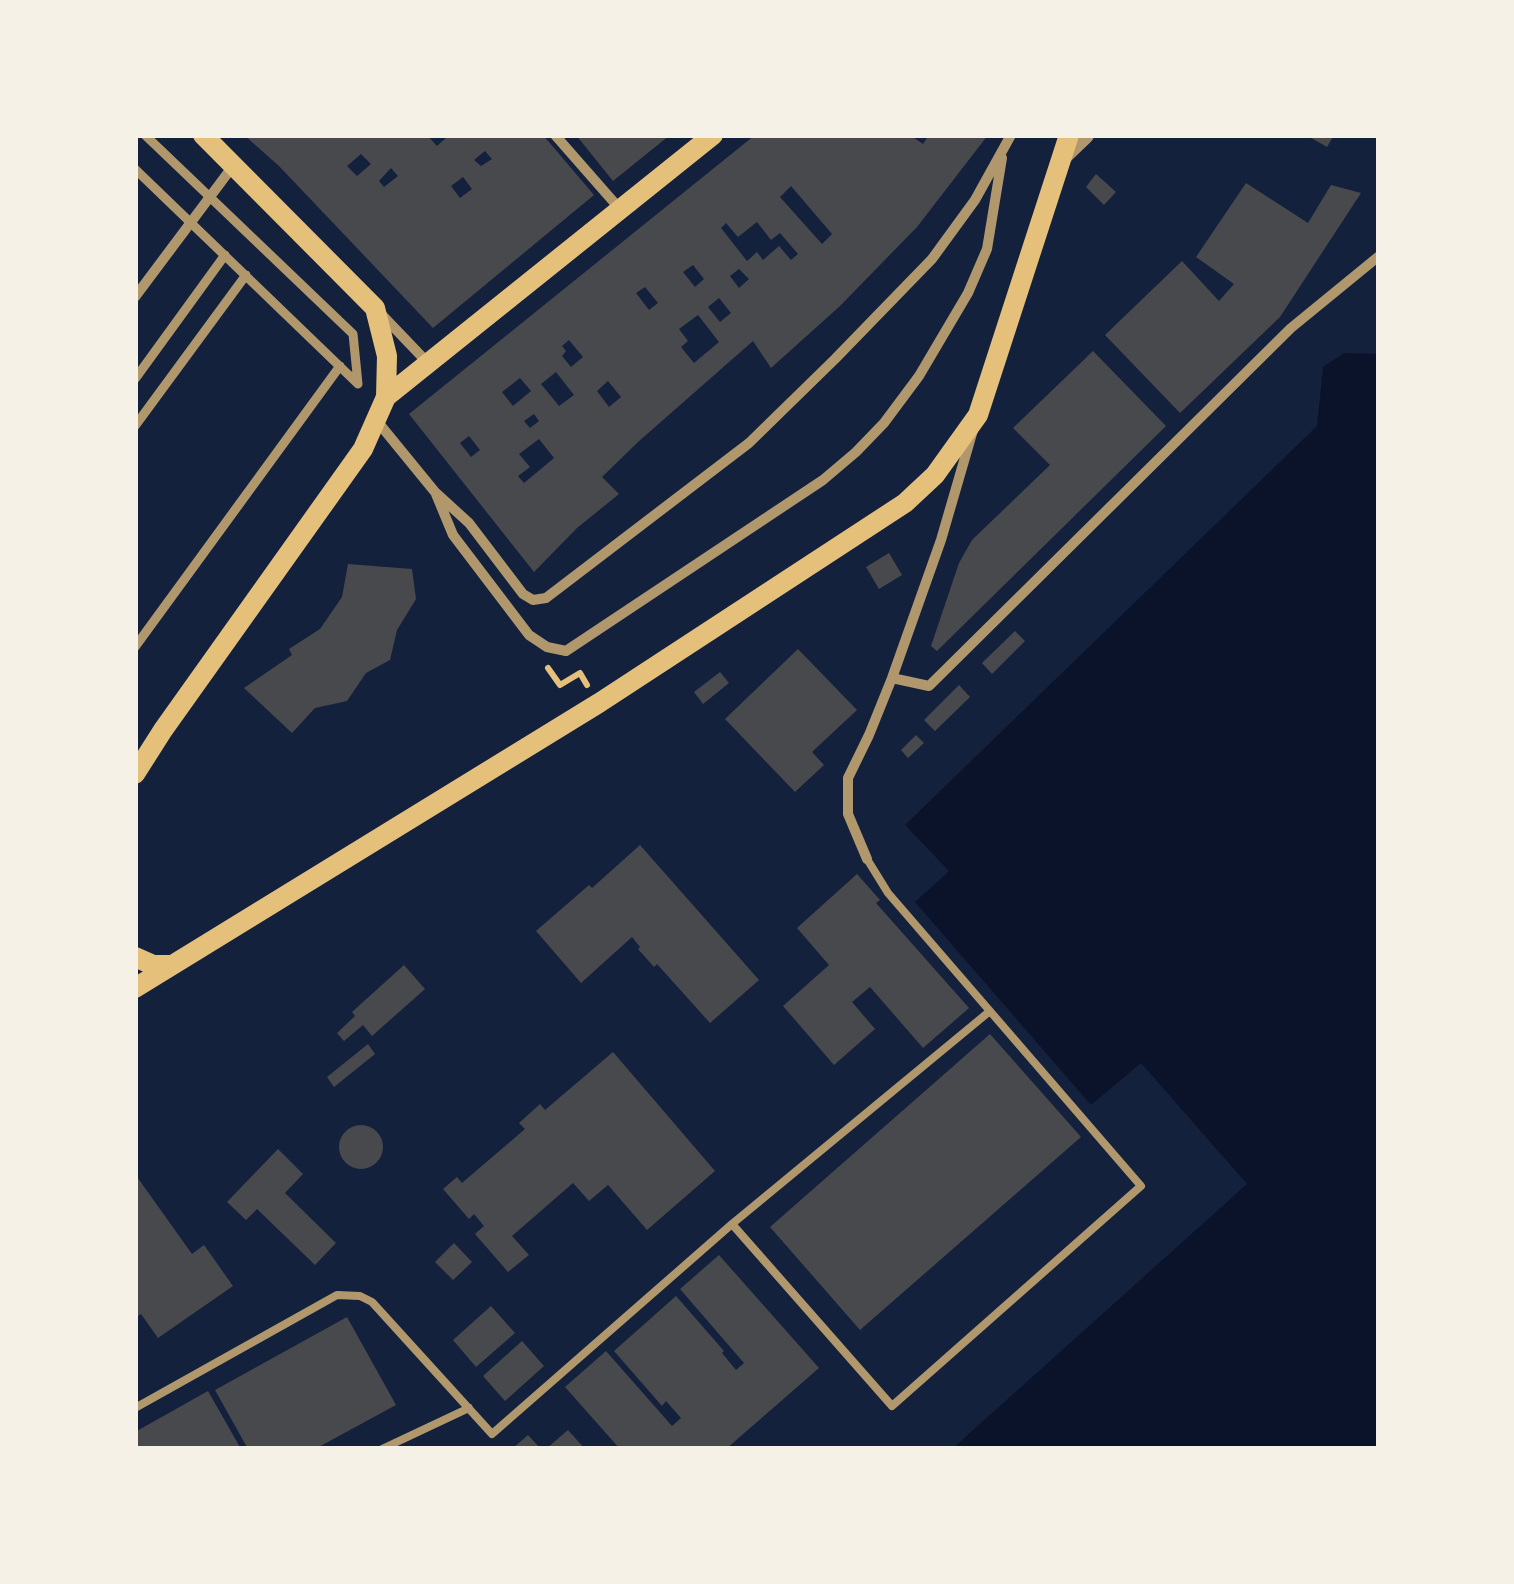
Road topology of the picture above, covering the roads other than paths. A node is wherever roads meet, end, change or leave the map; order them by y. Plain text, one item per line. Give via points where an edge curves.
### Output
1 (144, 135) edge
2 (203, 135) edge
3 (555, 135) edge
4 (712, 135) edge
5 (1011, 135) edge
6 (1069, 135) edge
7 (1085, 135) edge
8 (1003, 152) junction
9 (1060, 158) junction
10 (233, 165) junction
11 (135, 170) edge
12 (210, 196) junction
13 (620, 208) junction
14 (191, 222) junction
15 (225, 255) junction
16 (1379, 256) edge
17 (246, 275) junction
18 (135, 297) edge
19 (375, 308) junction
20 (427, 362) junction
21 (340, 366) junction
22 (135, 379) edge
23 (386, 397) junction
24 (978, 415) junction
25 (377, 421) junction
26 (135, 426) edge
27 (435, 492) junction
28 (135, 647) edge
29 (892, 678) junction
30 (135, 774) edge
31 (868, 859) joint
32 (135, 957) edge
33 (172, 966) junction
34 (135, 988) edge
35 (990, 1011) junction
36 (732, 1224) junction
37 (135, 1408) edge
38 (469, 1408) junction
39 (382, 1449) edge

1 - 12 street
2 - 10 main road
3 - 13 street
4 - 13 main road
5 - 8 street
6 - 9 main road
7 - 9 street
8 - 27 street via 932,259 750,443 546,598 523,594 469,523
8 - 27 street via 987,248 968,293 884,423 823,480 566,650 529,636 453,535
9 - 24 main road
10 - 12 street
10 - 19 main road
11 - 14 street
12 - 14 street
12 - 21 street via 354,334 358,384
13 - 20 main road
14 - 15 street
14 - 18 street
15 - 17 street
15 - 22 street
16 - 29 street via 1291,328 929,686
17 - 21 street
17 - 26 street
19 - 20 street
19 - 23 main road via 387,356
20 - 23 main road
21 - 28 street
23 - 25 main road
24 - 29 street
24 - 33 main road via 904,503
25 - 27 street
25 - 30 main road
29 - 31 street via 848,778 848,814
31 - 35 lane via 888,892
32 - 33 main road
33 - 34 main road
35 - 36 lane
35 - 36 lane via 1141,1186 892,1406
36 - 38 lane via 492,1434
37 - 38 lane via 337,1296 360,1296
38 - 39 lane

